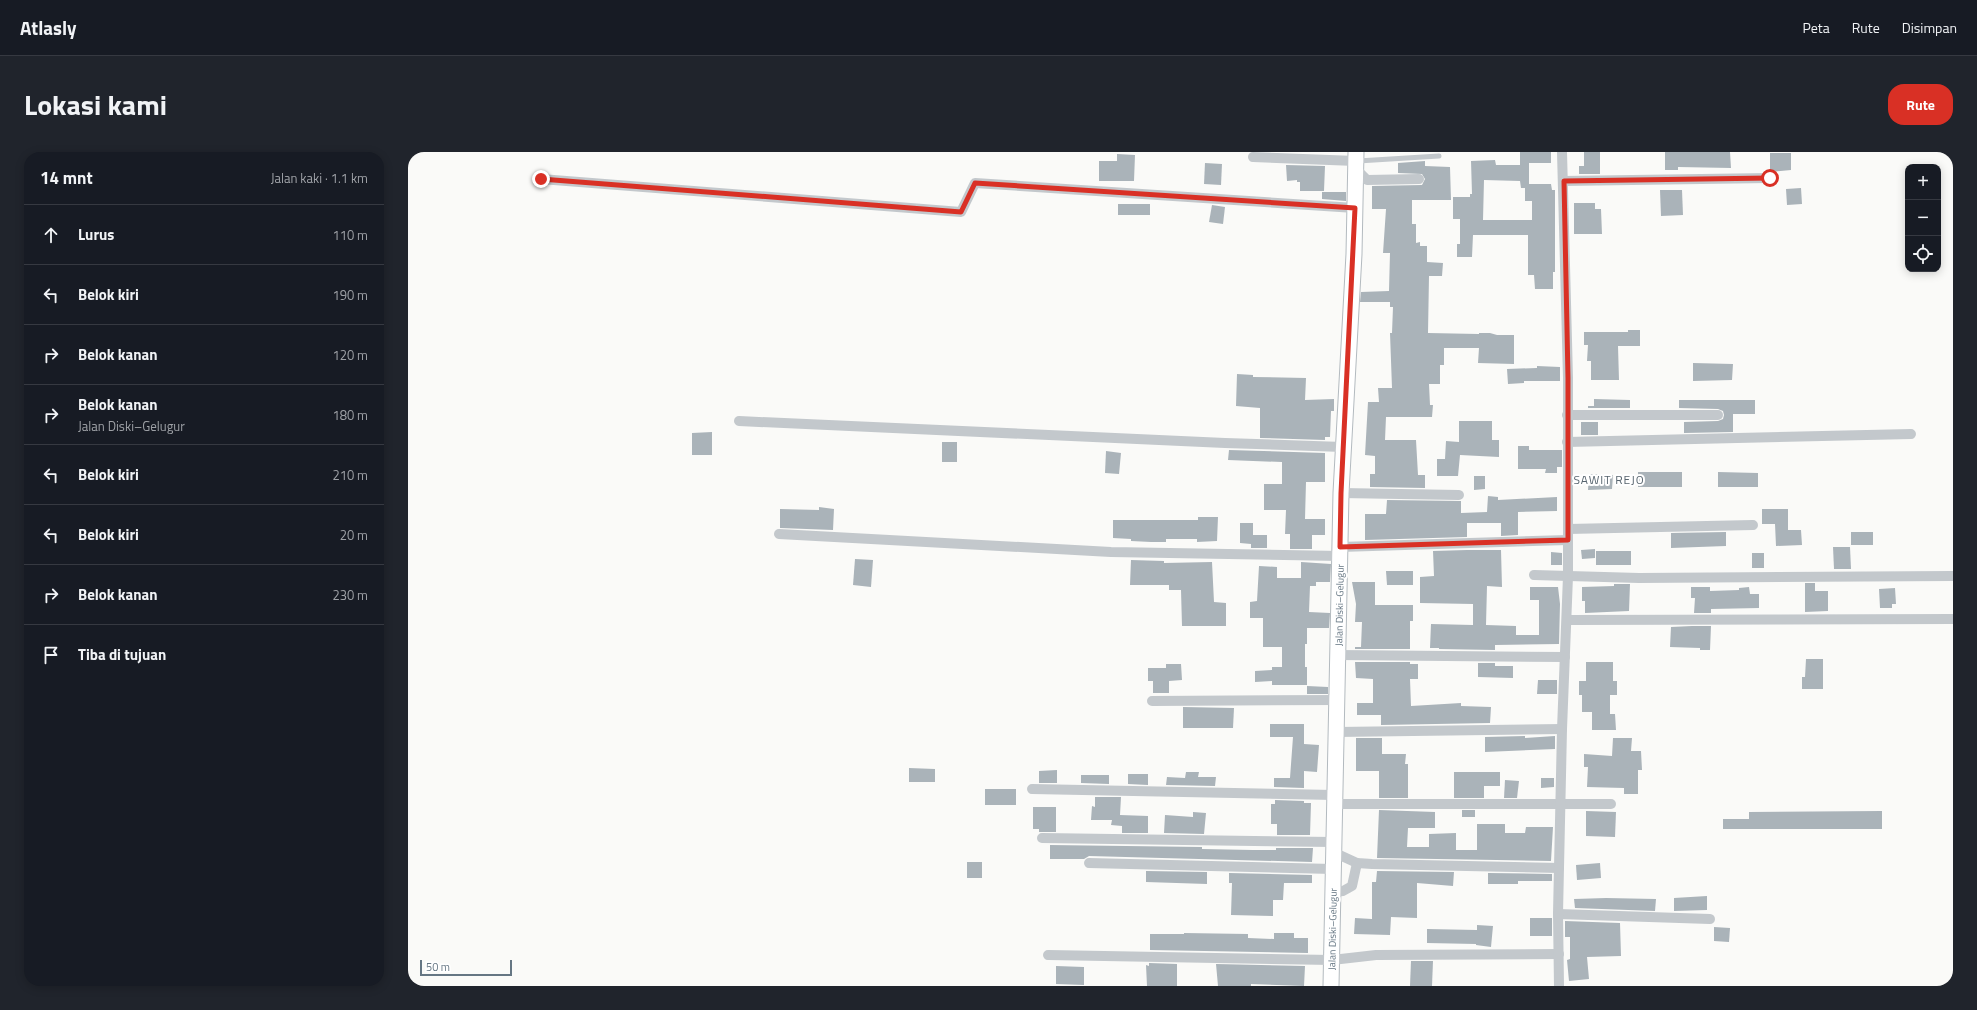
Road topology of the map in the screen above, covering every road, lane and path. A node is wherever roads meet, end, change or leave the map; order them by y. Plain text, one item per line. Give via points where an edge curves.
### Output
1 (1562, 152) edge
2 (1439, 156) dead end
3 (1253, 157) dead end
4 (1356, 161) edge
5 (1770, 178) dead end
6 (541, 179) dead end
7 (1419, 179) dead end
8 (1564, 181) junction
9 (1355, 208) junction
10 (1567, 415) junction
11 (1718, 415) dead end
12 (739, 421) dead end
13 (1911, 434) dead end
14 (1567, 442) junction
15 (1343, 447) junction
16 (1341, 493) junction
17 (1459, 496) dead end
18 (1752, 526) dead end
19 (1568, 529) junction
20 (779, 534) dead end
21 (1568, 540) junction
22 (1340, 551) junction
23 (1534, 575) dead end
24 (1568, 576) junction
25 (1953, 576) edge
26 (1953, 619) edge
27 (1568, 620) junction
28 (1338, 655) junction
29 (1565, 657) junction
30 (1337, 700) junction
31 (1152, 701) dead end
32 (1562, 729) junction
33 (1337, 732) junction
34 (1032, 789) dead end
35 (1334, 799) junction
36 (1560, 804) junction
37 (1612, 804) dead end
38 (1042, 838) dead end
39 (1333, 847) junction
40 (1089, 863) dead end
41 (1357, 863) junction
42 (1559, 868) junction
43 (1333, 869) junction
44 (1333, 892) junction
45 (1558, 914) junction
46 (1710, 919) dead end
47 (1559, 954) junction
48 (1048, 955) dead end
49 (1332, 960) junction
50 (1331, 986) edge
51 (1559, 986) edge

1 - 8 street
2 - 4 lane
3 - 4 street
4 - 7 street via 1367,180
4 - 9 main road, Jalan Diski–Gelugur
5 - 8 street
6 - 9 street via 961,212 975,183
8 - 10 street
9 - 15 main road, Jalan Diski–Gelugur
10 - 11 street
10 - 14 street
12 - 15 street
13 - 14 street
14 - 19 street
15 - 16 main road, Jalan Diski–Gelugur
16 - 17 street
16 - 22 main road, Jalan Diski–Gelugur
18 - 19 street
19 - 21 street
20 - 22 street via 1111,552
21 - 22 street
21 - 24 street
22 - 28 main road, Jalan Diski–Gelugur
23 - 24 street
24 - 25 street
24 - 27 street
26 - 27 street
27 - 29 street
28 - 29 street
28 - 30 main road, Jalan Diski–Gelugur
29 - 32 street
30 - 31 street
30 - 33 main road, Jalan Diski–Gelugur
32 - 33 street
32 - 36 street
33 - 35 main road, Jalan Diski–Gelugur
34 - 35 street
35 - 36 street
35 - 39 main road, Jalan Diski–Gelugur
36 - 37 street
36 - 42 street
38 - 39 street
39 - 41 street
39 - 43 main road, Jalan Diski–Gelugur
40 - 43 street
41 - 42 street
41 - 44 street via 1352,886 1343,891
42 - 45 street
43 - 44 main road, Jalan Diski–Gelugur
44 - 49 main road, Jalan Diski–Gelugur
45 - 46 street
45 - 47 street
47 - 49 street via 1376,955
47 - 51 street
48 - 49 street
49 - 50 main road, Jalan Diski–Gelugur

